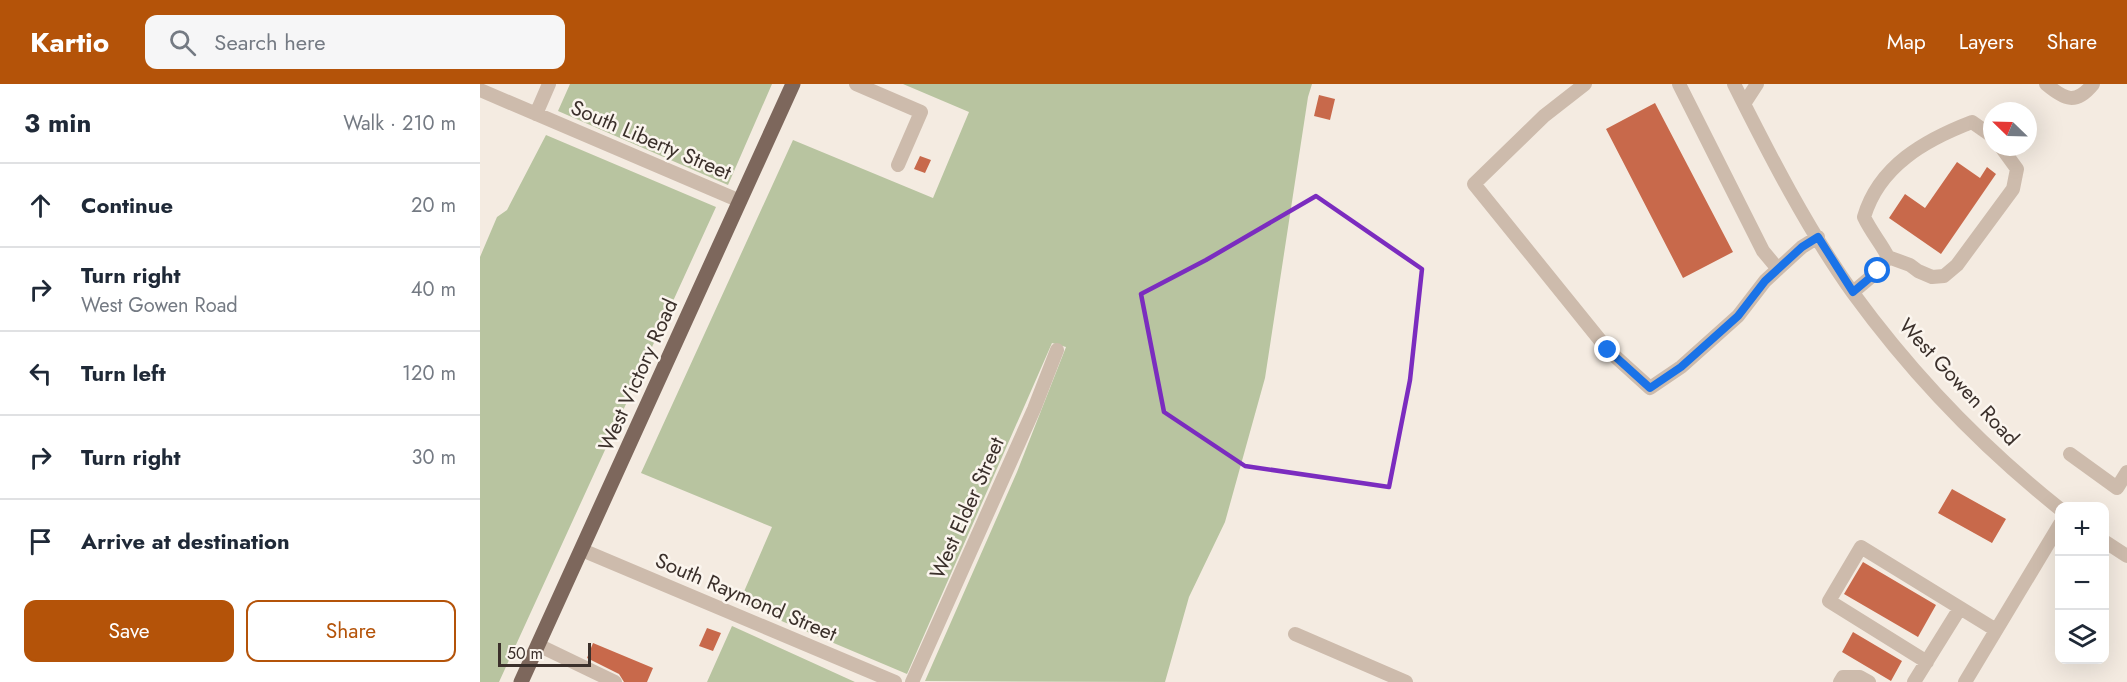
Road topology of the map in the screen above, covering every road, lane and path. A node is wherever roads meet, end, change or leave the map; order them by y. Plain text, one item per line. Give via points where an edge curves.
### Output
1 (549, 84) edge
2 (793, 84) edge
3 (856, 84) edge
4 (1585, 84) edge
5 (1679, 84) edge
6 (1734, 84) edge
7 (1756, 84) edge
8 (2046, 84) edge
9 (2093, 84) edge
10 (480, 90) edge
11 (1744, 104) junction
12 (536, 114) junction
13 (1983, 130) edge
14 (2008, 156) edge
15 (898, 165) dead end
16 (740, 201) junction
17 (1818, 237) junction
18 (1888, 257) junction
19 (1778, 269) junction
20 (1853, 292) junction
21 (1057, 350) dead end
22 (2070, 454) dead end
23 (2127, 472) edge
24 (2122, 492) edge
25 (2055, 505) edge
26 (2055, 532) edge
27 (2109, 544) edge
28 (582, 550) junction
29 (2127, 556) edge
30 (1960, 608) junction
31 (1996, 630) junction
32 (1295, 634) dead end
33 (538, 645) junction
34 (1927, 662) junction
35 (521, 682) edge
36 (615, 682) edge
37 (895, 682) edge
38 (912, 682) edge
39 (1406, 682) edge
40 (1840, 682) edge
41 (1869, 682) edge
42 (1914, 682) edge
43 (1965, 682) edge

1 - 12 street
2 - 16 main road, West Victory Road
3 - 15 street via 921,112
4 - 19 street via 1544,116 1474,184 1608,350 1650,388 1681,367 1738,316
5 - 19 street via 1762,251
6 - 11 street, West Gowen Road
7 - 11 street
8 - 9 street via 2068,98 2077,98
10 - 12 street, South Liberty Street
11 - 17 street, West Gowen Road
12 - 16 street, South Liberty Street
13 - 18 street via 1972,122 1940,134 1890,170 1864,217
14 - 18 street via 2017,169 2013,189 1957,265 1944,276 1932,277
16 - 28 main road, West Victory Road
17 - 19 street
17 - 20 street, West Gowen Road
18 - 20 street
20 - 25 street, West Gowen Road via 1913,370 1963,423
21 - 38 street, West Elder Street
22 - 24 street
23 - 24 street
26 - 31 street
27 - 29 street
28 - 33 main road, West Victory Road
28 - 37 street, South Raymond Street
30 - 31 street
30 - 34 street
30 - 34 street via 1861,547 1829,601
31 - 43 street
32 - 39 street
33 - 35 main road, West Victory Road
33 - 36 street
34 - 42 street
40 - 41 street via 1843,677 1860,677

